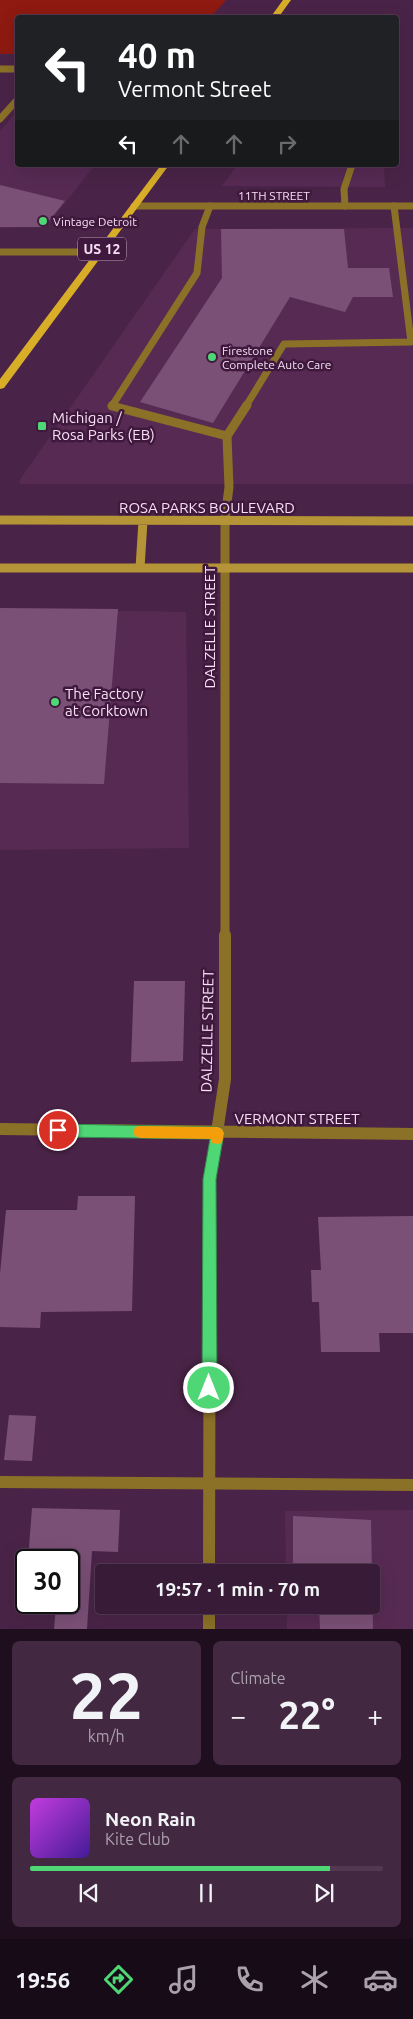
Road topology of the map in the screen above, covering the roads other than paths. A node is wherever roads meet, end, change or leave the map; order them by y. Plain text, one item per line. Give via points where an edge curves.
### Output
1 (288, 0) edge
2 (276, 15) edge
3 (0, 69) edge
4 (15, 69) edge
5 (15, 102) edge
6 (0, 120) edge
7 (163, 167) edge
8 (351, 167) edge
9 (134, 206) junction
10 (210, 206) junction
11 (345, 206) junction
12 (394, 206) junction
13 (413, 206) edge
14 (0, 252) edge
15 (100, 252) junction
16 (0, 386) edge
17 (227, 436) junction
18 (0, 520) edge
19 (225, 520) junction
20 (143, 521) junction
21 (413, 521) edge
22 (0, 568) edge
23 (140, 568) junction
24 (225, 568) junction
25 (413, 568) edge
26 (0, 1129) edge
27 (218, 1133) junction
28 (413, 1134) edge
29 (0, 1482) edge
30 (209, 1484) junction
31 (413, 1485) edge
32 (209, 1564) edge
33 (209, 1614) edge
34 (209, 1629) edge

1 - 2 main road
3 - 4 street
5 - 6 street
7 - 9 main road, US 12
8 - 11 street via 344,189
9 - 10 street, 11TH STREET
9 - 15 main road, US 12
10 - 11 street, 11TH STREET
10 - 17 street via 202,227 196,273 112,406
11 - 12 street, 11TH STREET
12 - 13 street, 11TH STREET
12 - 17 street via 411,342 284,344
14 - 15 street
15 - 16 main road, US 12
17 - 19 street, DALZELLE STREET via 229,487
18 - 20 main road, ROSA PARKS BOULEVARD
19 - 20 main road, ROSA PARKS BOULEVARD
19 - 21 main road, ROSA PARKS BOULEVARD
19 - 24 street, DALZELLE STREET
20 - 23 main road
22 - 23 main road
23 - 24 main road
24 - 25 main road
24 - 27 street, DALZELLE STREET via 225,1078
26 - 27 street, VERMONT STREET
27 - 28 street, VERMONT STREET
27 - 30 street, DALZELLE STREET via 210,1179
29 - 30 street
30 - 31 street
30 - 32 street, DALZELLE STREET
33 - 34 street

